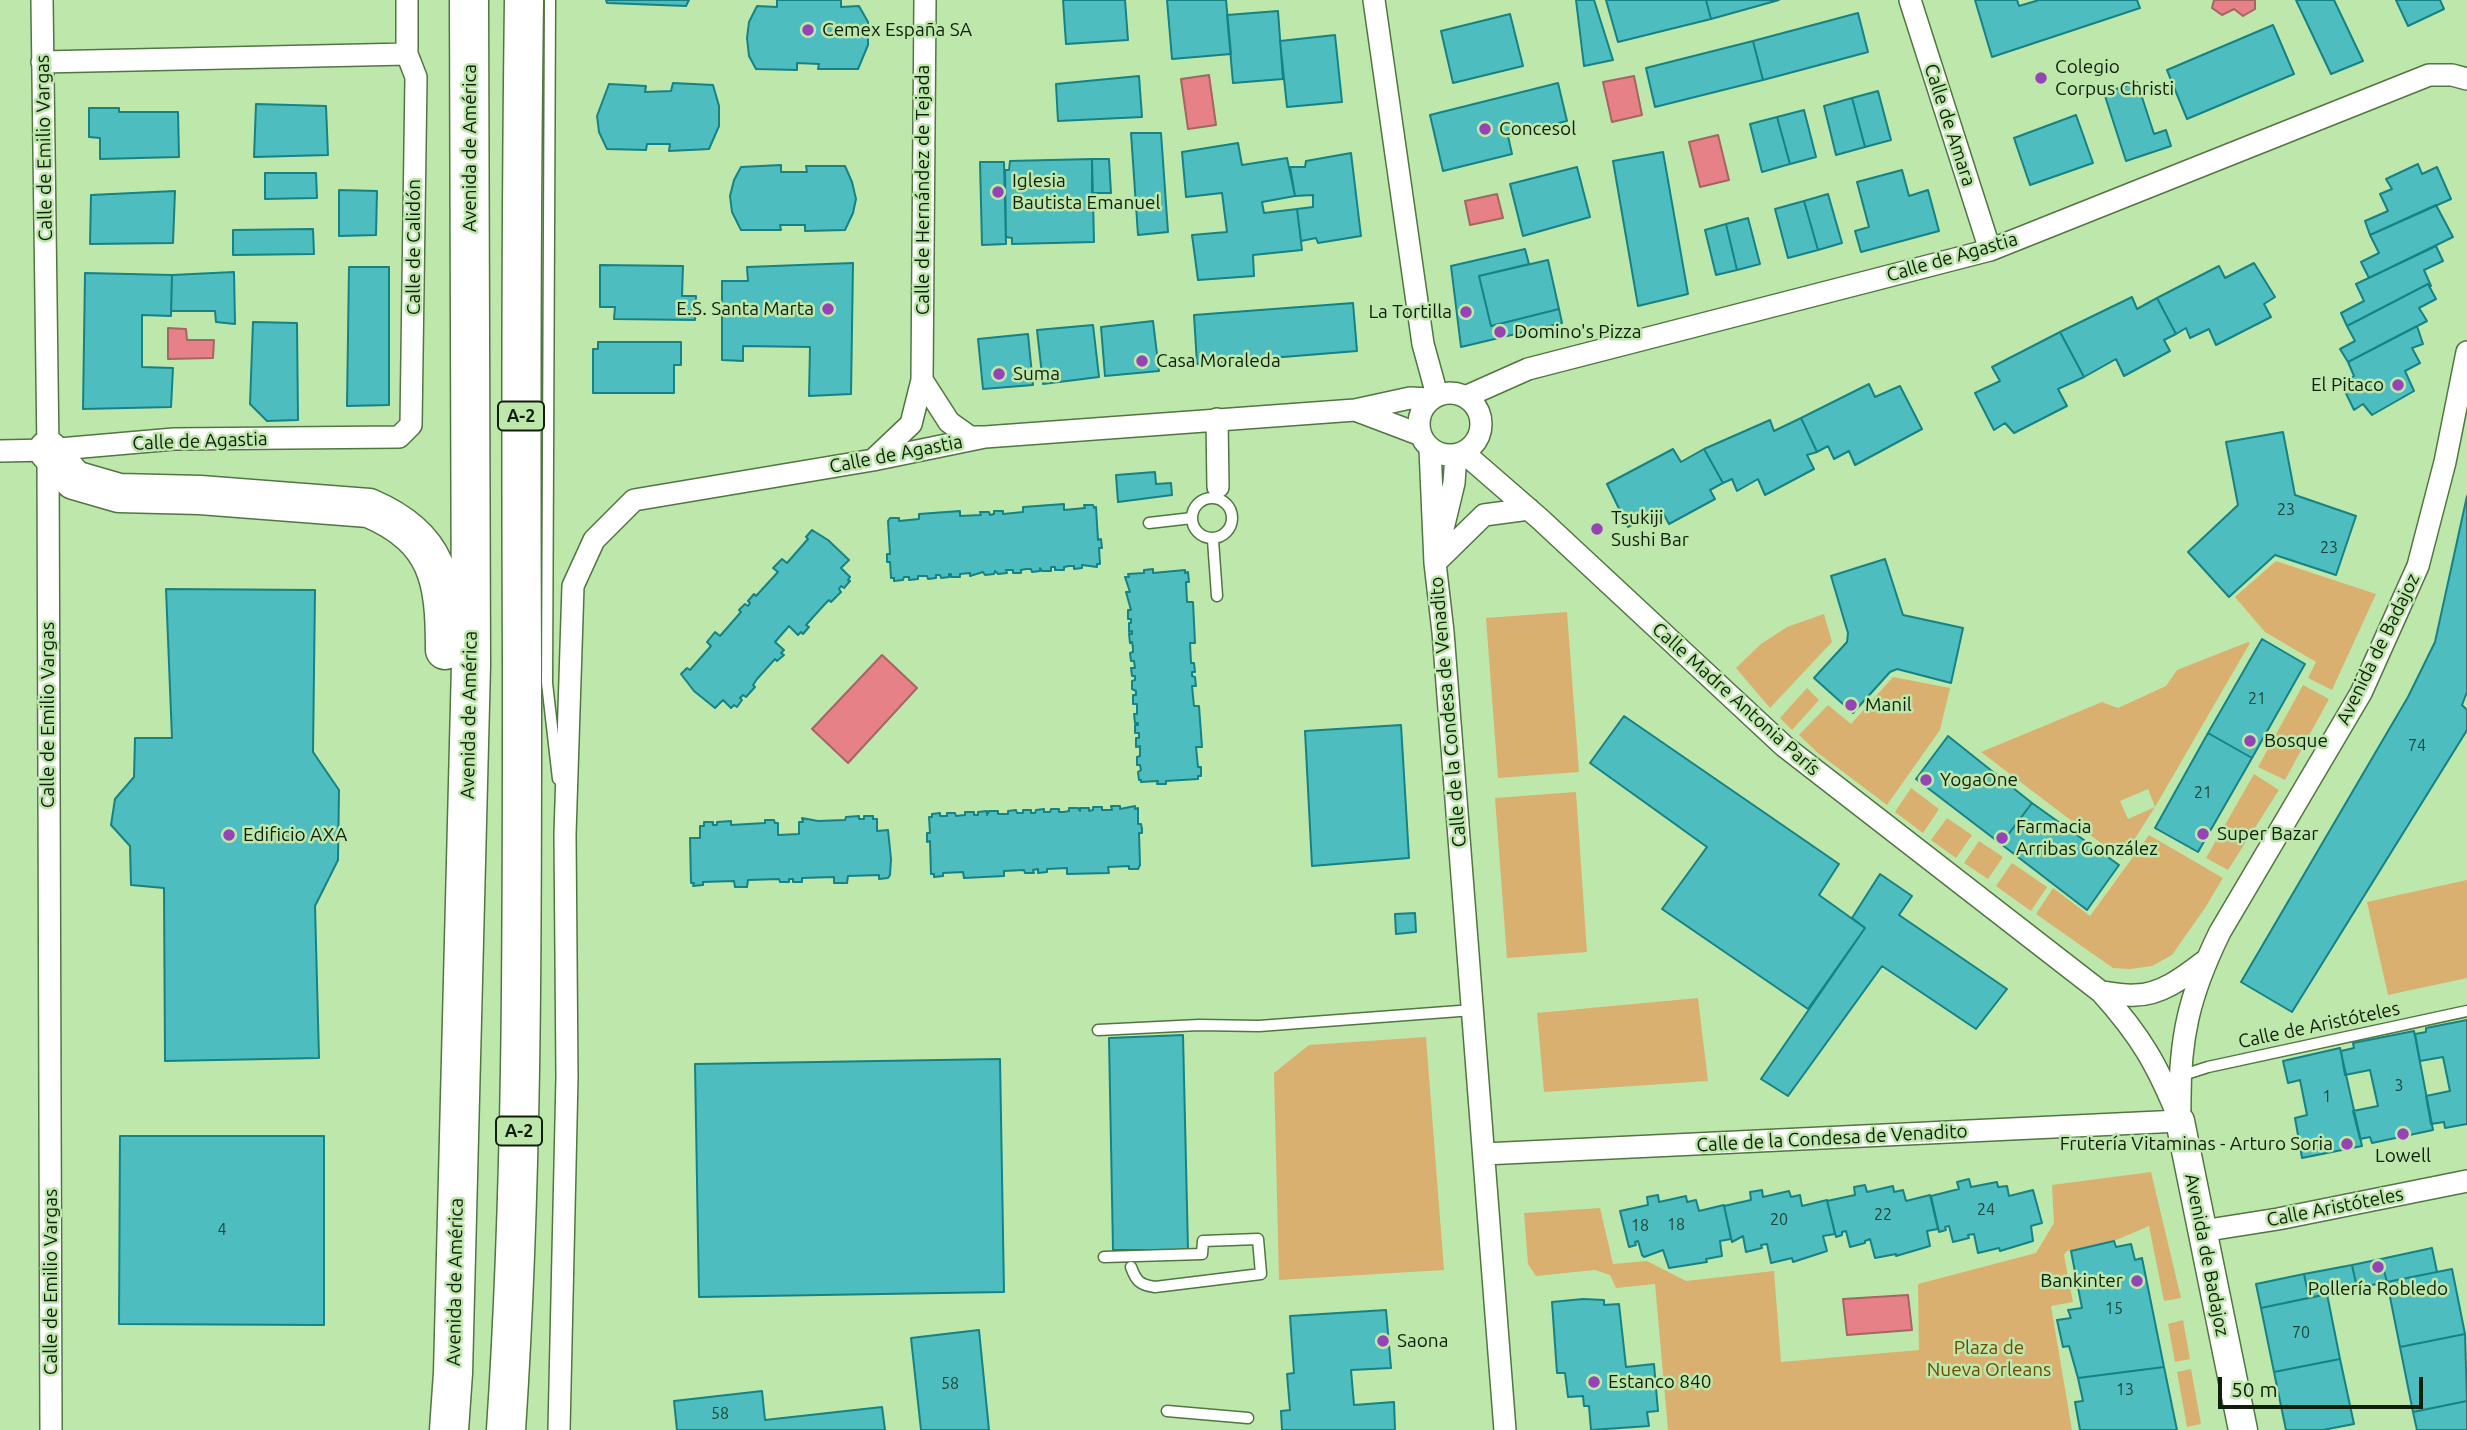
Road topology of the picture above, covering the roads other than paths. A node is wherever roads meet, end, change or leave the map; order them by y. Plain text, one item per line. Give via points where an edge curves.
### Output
1 (42, 0) edge
2 (407, 0) edge
3 (469, 0) edge
4 (524, 0) edge
5 (550, 0) edge
6 (925, 0) edge
7 (1374, 0) edge
8 (1910, 0) edge
9 (407, 54) junction
10 (42, 62) junction
11 (2467, 79) edge
12 (1990, 250) junction
13 (2467, 352) edge
14 (922, 380) junction
15 (1434, 397) junction
16 (1465, 397) junction
17 (1355, 410) junction
18 (1217, 419) junction
19 (399, 437) joint
20 (985, 437) junction
21 (1425, 442) junction
22 (48, 450) junction
23 (0, 451) edge
24 (1460, 454) junction
25 (873, 460) junction
26 (1216, 492) junction
27 (1529, 509) junction
28 (1192, 518) junction
29 (1149, 523) dead end
30 (1213, 540) junction
31 (1435, 563) junction
32 (1217, 596) dead end
33 (565, 834) junction
34 (466, 849) junction
35 (2206, 960) junction
36 (2094, 987) junction
37 (1473, 1010) junction
38 (2467, 1011) edge
39 (1098, 1030) dead end
40 (2180, 1076) junction
41 (2180, 1121) junction
42 (1483, 1154) junction
43 (2467, 1181) edge
44 (2202, 1231) junction
45 (1104, 1257) dead end
46 (1131, 1267) dead end
47 (1167, 1410) dead end
48 (1248, 1418) dead end
49 (51, 1430) edge
50 (449, 1430) edge
51 (506, 1430) edge
52 (559, 1430) edge
53 (1505, 1430) edge
54 (2243, 1430) edge

1 - 10 street, Calle de Emilio Vargas
2 - 9 street, Calle de Calidón
3 - 34 highway, Avenida de América via 471,664
4 - 51 highway, A-2 via 518,1192
5 - 33 lane via 547,683
6 - 14 street, Calle de Hernández de Tejada
7 - 15 street
8 - 12 street, Calle de Amara
9 - 10 street
9 - 19 street, Calle de Calidón via 416,77 414,325 411,425
10 - 22 street, Calle de Emilio Vargas
11 - 12 street, Calle de Agastia via 2430,75
12 - 16 street, Calle de Agastia via 1528,369
13 - 35 street, Avenida de Badajoz via 2445,462 2417,566 2361,693
14 - 20 street via 949,422 970,437
14 - 25 street, Calle de Hernández de Tejada via 911,424
15 - 16 street via 1455,393
15 - 17 street, Calle de Agastia
15 - 21 street via 1419,421
16 - 24 street via 1475,406 1480,429 1476,440
17 - 18 street, Calle de Agastia
17 - 21 street, Calle de Agastia
18 - 20 street, Calle de Agastia
18 - 26 street
19 - 22 street, Calle de Agastia via 174,439
20 - 25 street, Calle de Agastia
21 - 24 street via 1440,454
21 - 31 street, Calle de la Condesa de Venadito
22 - 23 street, Calle de Agastia
22 - 34 highway via 74,480 119,493 369,508 394,518 418,538 435,565 445,605 445,772
22 - 49 street, Calle de Emilio Vargas
24 - 27 street, Calle Madre Antonia París
24 - 31 street, Calle de la Condesa de Venadito
25 - 33 street, Calle de Agastia via 634,500 594,540 573,586
26 - 28 lane via 1196,506
26 - 30 lane via 1231,510 1233,521
27 - 31 street, Calle de la Condesa de Venadito via 1484,515
27 - 36 street, Calle Madre Antonia París via 1784,746
28 - 29 lane
28 - 30 lane via 1195,531
30 - 32 lane
31 - 37 street, Calle de la Condesa de Venadito
33 - 52 street via 567,1077
34 - 50 highway, Avenida de América
35 - 36 street via 2180,980 2136,996
35 - 40 street, Avenida de Badajoz via 2195,987
36 - 41 street, Avenida de Badajoz via 2140,1038
37 - 39 lane via 1259,1026
37 - 42 street, Calle de la Condesa de Venadito
38 - 40 lane, Calle de Aristóteles
40 - 41 street, Avenida de Badajoz
41 - 42 street, Calle de la Condesa de Venadito
41 - 44 street, Avenida de Badajoz
42 - 53 street, Calle de la Condesa de Venadito
43 - 44 street, Calle Aristóteles
44 - 54 street, Avenida de Badajoz
45 - 46 lane via 1202,1254 1203,1241 1258,1239 1261,1274 1155,1287 1136,1281
47 - 48 lane

